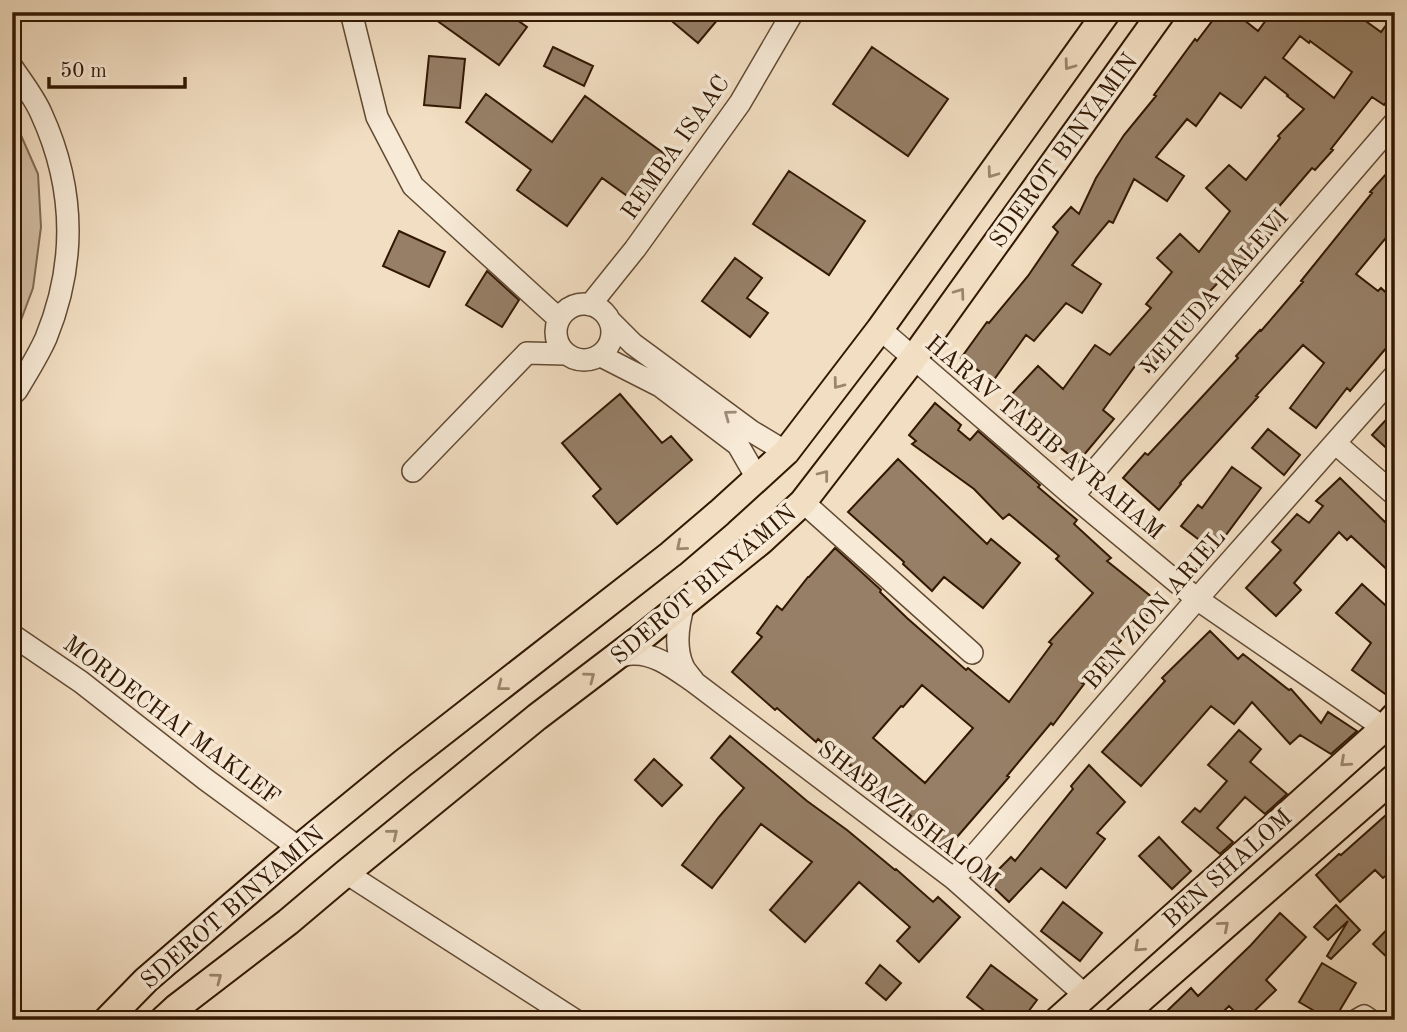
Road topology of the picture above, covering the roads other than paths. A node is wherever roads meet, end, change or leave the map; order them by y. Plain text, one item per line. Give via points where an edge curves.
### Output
1 (351, 12) edge
2 (793, 12) edge
3 (1107, 12) edge
4 (1162, 12) edge
5 (12, 67) edge
6 (1395, 122) edge
7 (590, 305) junction
8 (559, 319) junction
9 (611, 322) junction
10 (880, 329) junction
11 (565, 354) junction
12 (601, 356) junction
13 (913, 359) junction
14 (1395, 375) edge
15 (12, 395) edge
16 (1335, 443) junction
17 (786, 452) junction
18 (413, 471) dead end
19 (757, 478) junction
20 (1395, 495) edge
21 (1073, 496) junction
22 (803, 502) junction
23 (1197, 599) junction
24 (684, 604) junction
25 (12, 635) edge
26 (972, 653) dead end
27 (616, 657) junction
28 (694, 682) junction
29 (1389, 722) edge
30 (1395, 777) edge
31 (299, 848) junction
32 (346, 873) junction
33 (954, 879) junction
34 (1085, 995) junction
35 (107, 1020) edge
36 (163, 1020) edge
37 (575, 1020) edge
38 (1058, 1020) edge
39 (1117, 1020) edge
40 (1357, 1020) edge
41 (1370, 1020) edge

1 - 8 street via 377,117 413,186
2 - 7 street, REMBA ISAAC via 740,103
3 -> 10 main road, SDEROT BINYAMIN
13 -> 4 main road, SDEROT BINYAMIN
5 - 15 street via 40,111 59,160 67,197 68,241 60,299 45,340
6 - 21 street, YEHUDA HALEVI
7 - 8 street via 572,307
7 - 9 street
8 - 11 street via 556,338
9 - 12 street via 611,341
17 -> 9 street via 633,344
10 - 13 street, HARAV TABIB AVRAHAM
10 -> 17 main road, SDEROT BINYAMIN
11 - 12 street via 583,361
11 - 18 street via 527,353
12 - 19 street via 660,386 738,445
13 - 21 street, HARAV TABIB AVRAHAM
22 -> 13 main road, SDEROT BINYAMIN
14 - 16 street, BEN ZION ARIEL
16 - 20 street
16 - 23 street, BEN ZION ARIEL
17 - 19 main road, SDEROT BINYAMIN
19 -> 31 main road, SDEROT BINYAMIN via 671,554
21 - 23 street, HARAV TABIB AVRAHAM
22 - 24 main road, SDEROT BINYAMIN
22 - 26 street
23 - 29 street, HARAV TABIB AVRAHAM
23 - 33 street, BEN ZION ARIEL
24 - 27 main road, SDEROT BINYAMIN
24 - 28 street, SHABAZI SHALOM via 678,645 683,666
25 - 31 street, MORDECHAI MAKLEF
27 - 28 street, SHABAZI SHALOM via 647,655
32 -> 27 main road, SDEROT BINYAMIN
28 - 33 street, SHABAZI SHALOM
29 -> 34 main road, BEN SHALOM
39 -> 30 main road, BEN SHALOM
31 - 35 main road, SDEROT BINYAMIN via 146,980
36 -> 32 main road, SDEROT BINYAMIN
32 - 37 street
33 - 34 street, SHABAZI SHALOM
34 - 38 main road, BEN SHALOM
40 - 41 street via 1364,1016

